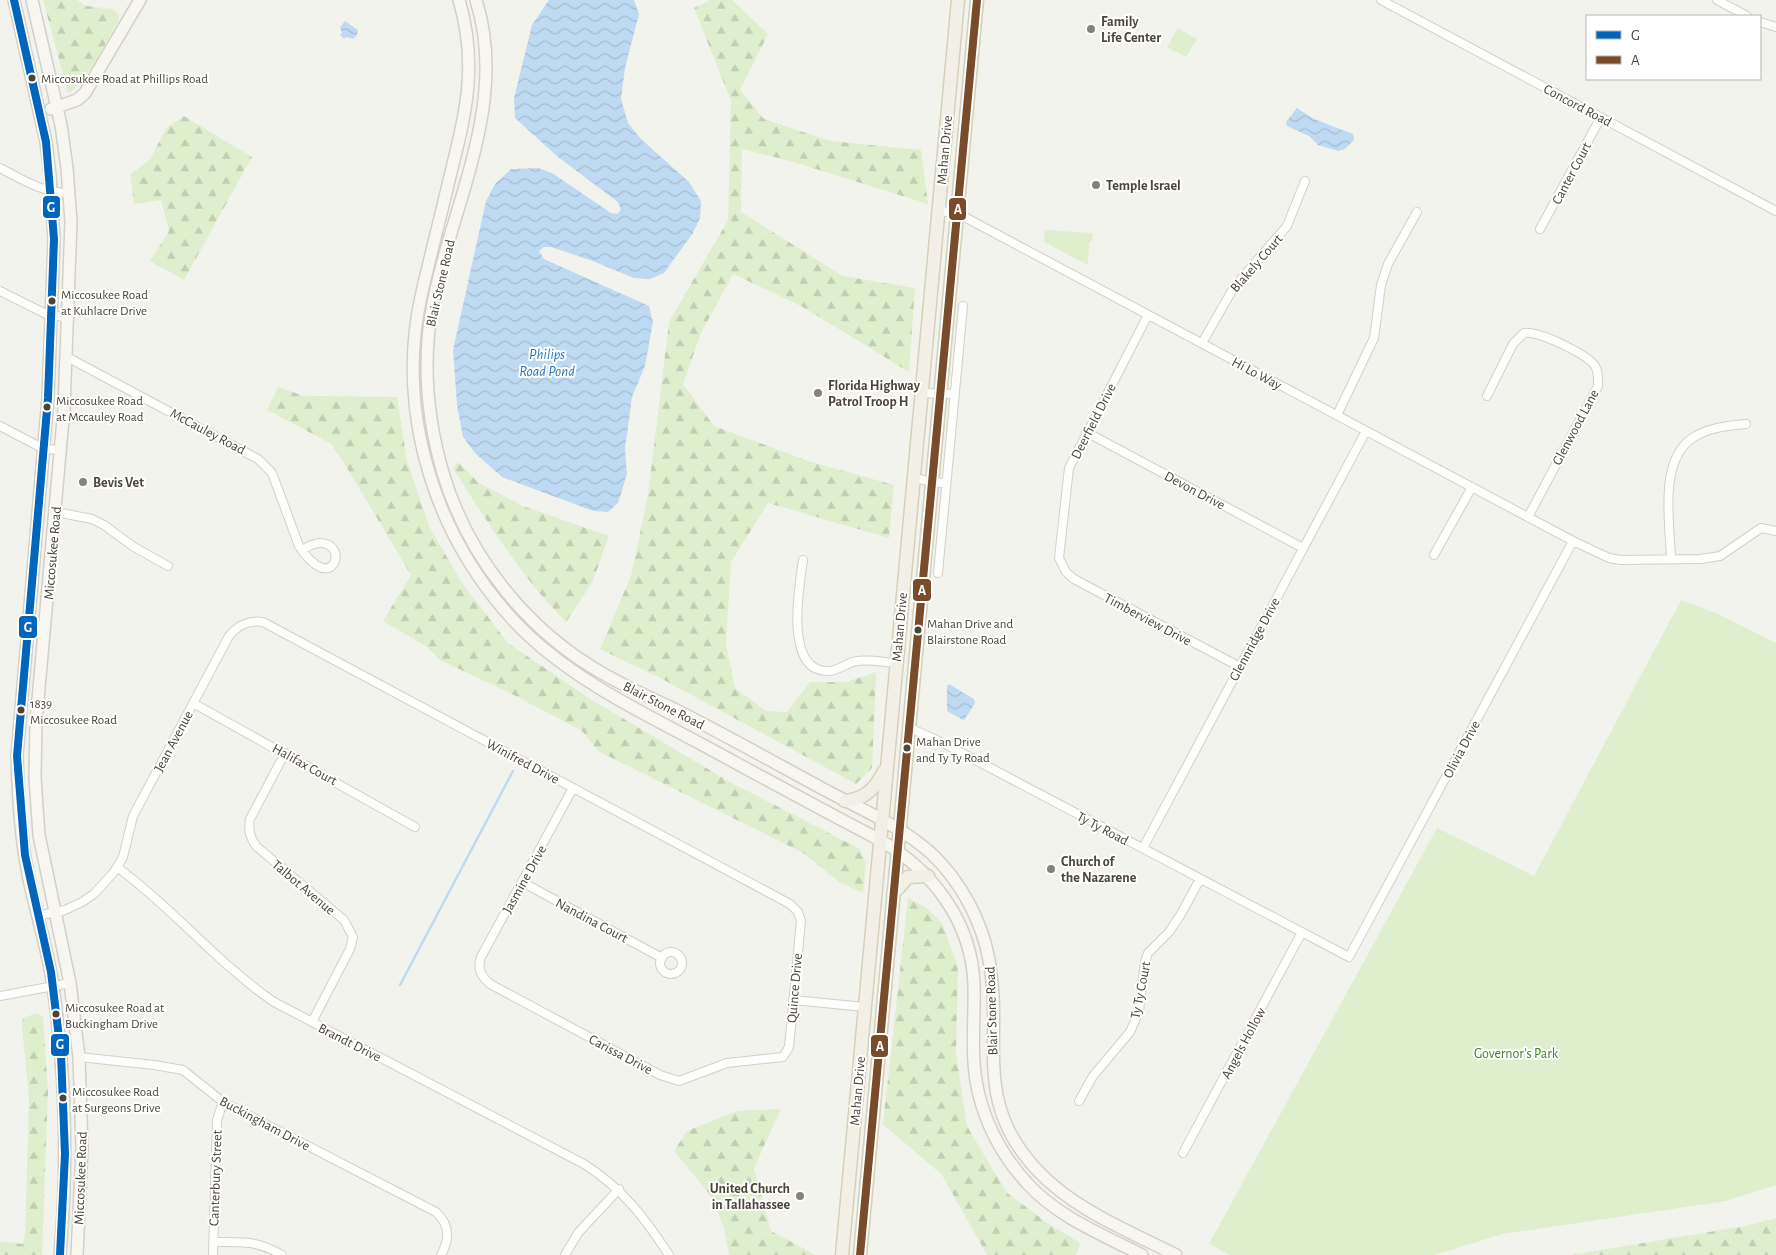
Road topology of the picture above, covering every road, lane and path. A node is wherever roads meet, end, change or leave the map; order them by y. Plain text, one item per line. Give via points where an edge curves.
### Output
1 (14, 0) edge
2 (32, 0) edge
3 (140, 0) edge
4 (459, 0) edge
5 (476, 0) edge
6 (958, 0) edge
7 (977, 0) edge
8 (1381, 0) edge
9 (1717, 0) edge
10 (1745, 15) edge
11 (1761, 22) edge
12 (1776, 27) edge
13 (971, 60) junction
14 (953, 62) junction
15 (56, 108) junction
16 (40, 112) junction
17 (1601, 117) junction
18 (0, 168) edge
19 (1305, 181) dead end
20 (52, 193) junction
21 (69, 193) junction
22 (939, 211) junction
23 (1776, 211) edge
24 (1417, 212) dead end
25 (957, 213) junction
26 (1540, 229) dead end
27 (0, 291) edge
28 (963, 306) dead end
29 (51, 315) junction
30 (1148, 315) junction
31 (68, 318) junction
32 (1202, 343) junction
33 (66, 357) junction
34 (921, 393) junction
35 (941, 393) junction
36 (955, 394) junction
37 (1487, 396) dead end
38 (1337, 415) junction
39 (1746, 424) dead end
40 (0, 426) edge
41 (1366, 430) junction
42 (1086, 432) junction
43 (44, 449) junction
44 (61, 450) junction
45 (913, 478) junction
46 (933, 482) junction
47 (946, 484) junction
48 (1472, 487) junction
49 (56, 512) junction
50 (1528, 517) junction
51 (1776, 531) edge
52 (1573, 541) junction
53 (1303, 548) junction
54 (302, 550) dead end
55 (1434, 555) dead end
56 (1671, 559) junction
57 (803, 560) dead end
58 (1061, 564) joint
59 (168, 566) dead end
60 (938, 573) dead end
61 (244, 623) joint
62 (895, 663) junction
63 (1240, 667) junction
64 (193, 704) junction
65 (910, 728) junction
66 (19, 734) junction
67 (35, 737) junction
68 (285, 753) junction
69 (887, 767) junction
70 (573, 788) junction
71 (845, 800) junction
72 (882, 821) junction
73 (414, 827) dead end
74 (899, 830) junction
75 (880, 840) junction
76 (1143, 848) junction
77 (897, 850) junction
78 (117, 867) junction
79 (928, 876) junction
80 (1200, 878) junction
81 (522, 882) junction
82 (893, 894) junction
83 (54, 912) junction
84 (798, 912) joint
85 (37, 916) junction
86 (962, 930) junction
87 (982, 932) junction
88 (1302, 932) junction
89 (1349, 957) joint
90 (662, 958) dead end
91 (480, 971) joint
92 (70, 983) junction
93 (53, 986) junction
94 (0, 996) edge
95 (794, 1000) junction
96 (865, 1007) junction
97 (312, 1022) junction
98 (79, 1057) junction
99 (777, 1059) joint
100 (994, 1086) junction
101 (978, 1091) junction
102 (1079, 1101) dead end
103 (223, 1102) junction
104 (1183, 1153) dead end
105 (619, 1189) junction
106 (1118, 1225) junction
107 (844, 1230) junction
108 (862, 1233) junction
109 (1111, 1239) junction
110 (213, 1242) junction
111 (60, 1255) edge
112 (77, 1255) edge
113 (213, 1255) edge
114 (282, 1255) edge
115 (441, 1255) edge
116 (564, 1255) edge
117 (669, 1255) edge
118 (842, 1255) edge
119 (860, 1255) edge
120 (1142, 1255) edge
121 (1176, 1255) edge

1 - 16 main road, Miccosukee Road
2 - 15 main road, Miccosukee Road
3 - 15 main road via 84,93 77,100
4 - 75 main road, Blair Stone Road via 468,44 468,97 463,129 418,306 413,374 423,452 434,490 458,544 506,612 556,660 646,714
5 - 71 main road, Blair Stone Road via 484,38 485,95 480,129 433,303 427,361 428,403 433,432 443,473 463,524 480,555 509,595 572,654 607,676
6 - 14 main road, Mahan Drive
7 - 13 main road, Mahan Drive
8 - 17 street, Concord Road
9 - 10 street
11 - 12 street
13 - 14 main road
13 - 25 main road, Mahan Drive
14 - 22 main road, Mahan Drive
15 - 16 main road
15 - 21 main road, Miccosukee Road
16 - 20 main road, Miccosukee Road
17 - 23 street, Concord Road
17 - 26 street, Canter Court
18 - 20 street
19 - 32 street, Blakely Court via 1287,226 1234,286
20 - 21 street
20 - 29 main road, Miccosukee Road
21 - 31 main road, Miccosukee Road
22 - 25 street, Hi Lo Way
22 - 34 main road, Mahan Drive
24 - 38 street via 1388,264 1381,285 1374,338
25 - 30 street, Hi Lo Way
25 - 35 main road, Mahan Drive
27 - 29 street
28 - 36 street
29 - 31 street
29 - 43 main road, Miccosukee Road
30 - 32 street, Hi Lo Way
30 - 42 street, Deerfield Drive
31 - 33 main road, Miccosukee Road
32 - 38 street, Hi Lo Way
33 - 44 main road, Miccosukee Road
33 - 54 street, McCauley Road via 258,459 276,481
34 - 35 street
34 - 45 main road, Mahan Drive
35 - 36 street
35 - 46 main road, Mahan Drive
36 - 47 street
37 - 50 street, Glenwood Lane via 1513,344 1524,333 1540,334 1590,361 1597,371 1598,386
38 - 41 street, Hi Lo Way
39 - 56 street via 1705,432 1680,450 1670,471
40 - 43 street
41 - 48 street, Hi Lo Way
41 - 53 street, Glennridge Drive
42 - 53 street, Devon Drive
42 - 58 street, Deerfield Drive via 1066,481 1059,547
43 - 44 street
43 - 66 main road, Miccosukee Road
44 - 49 main road, Miccosukee Road
45 - 46 street
45 - 62 main road, Mahan Drive
46 - 47 street
46 - 65 main road, Mahan Drive
47 - 60 street
48 - 50 street, Hi Lo Way
48 - 55 street
49 - 59 street via 92,519
49 - 67 main road, Miccosukee Road
50 - 52 street, Hi Lo Way
51 - 56 street, Hi Lo Way via 1761,528 1753,531 1734,547 1713,558
52 - 56 street, Hi Lo Way via 1609,558
52 - 89 street, Olivia Drive
53 - 63 street, Glennridge Drive
57 - 62 street via 797,603 799,648 806,661 818,670 826,671 857,661
58 - 63 street, Timberview Drive via 1074,579
61 - 64 street, Jean Avenue via 229,636
61 - 70 street, Winifred Drive via 263,622
62 - 69 main road, Mahan Drive
63 - 76 street, Glennridge Drive
64 - 68 street, Halifax Court
64 - 78 street, Jean Avenue via 133,816 126,847
65 - 74 main road, Mahan Drive
65 - 76 street, Ty Ty Road
66 - 67 main road
66 - 85 main road, Miccosukee Road via 19,812
67 - 83 main road, Miccosukee Road via 34,778 39,835
68 - 73 street, Halifax Court
68 - 97 street, Talbot Avenue via 250,819 252,840 344,920 353,937 350,949
69 - 71 main road via 871,792 854,800
69 - 72 main road, Mahan Drive
70 - 81 street, Jasmine Drive
70 - 84 street, Winifred Drive via 790,904
71 - 72 main road, Blair Stone Road
72 - 74 main road, Blair Stone Road
72 - 75 main road, Mahan Drive
74 - 77 main road, Mahan Drive
74 - 87 main road, Blair Stone Road via 935,857 953,878 966,896
75 - 77 main road, Blair Stone Road
75 - 96 main road, Mahan Drive
76 - 80 street, Ty Ty Road
77 - 79 main road, Blair Stone Road
77 - 82 main road, Mahan Drive
78 - 83 street via 94,894 65,910
78 - 97 street, Brandt Drive via 138,882 257,990
79 - 82 main road via 908,877
79 - 86 main road, Blair Stone Road via 950,905
80 - 88 street, Ty Ty Road
80 - 102 street, Ty Ty Court via 1169,932 1148,953 1139,1011 1130,1032 1093,1076
81 - 90 street, Nandina Court
81 - 91 street, Jasmine Drive via 482,957
82 - 108 main road, Mahan Drive
83 - 85 street
83 - 92 main road, Miccosukee Road
84 - 95 street, Quince Drive
85 - 93 main road, Miccosukee Road
86 - 87 main road
86 - 101 main road, Blair Stone Road via 970,952 974,983 974,1061
87 - 100 main road, Blair Stone Road via 990,962
88 - 89 street, Ty Ty Road
88 - 104 street, Angels Hollow
91 - 99 street, Carissa Drive via 490,984 671,1079 685,1080 727,1063
92 - 93 street
92 - 98 main road, Miccosukee Road
93 - 94 street
93 - 111 main road, Miccosukee Road via 64,1095
95 - 96 street
95 - 99 street, Quince Drive via 789,1047 783,1057
96 - 107 main road, Mahan Drive
97 - 105 street, Brandt Drive via 584,1164
98 - 103 street, Buckingham Drive via 183,1070
98 - 112 main road, Miccosukee Road via 82,1147
100 - 101 main road
100 - 106 main road, Blair Stone Road via 1012,1136 1037,1170 1070,1198
101 - 109 main road, Blair Stone Road via 998,1143 1028,1184 1072,1218
103 - 110 street, Canterbury Street via 218,1120
103 - 115 street, Buckingham Drive via 436,1212 448,1228
105 - 116 street via 578,1232
105 - 117 street, Brandt Drive via 636,1207
106 - 109 main road
106 - 121 main road, Blair Stone Road
107 - 108 main road
107 - 118 main road, Mahan Drive
108 - 119 main road, Mahan Drive
109 - 120 main road, Blair Stone Road
110 - 113 street, Canterbury Street
110 - 114 street via 252,1242

